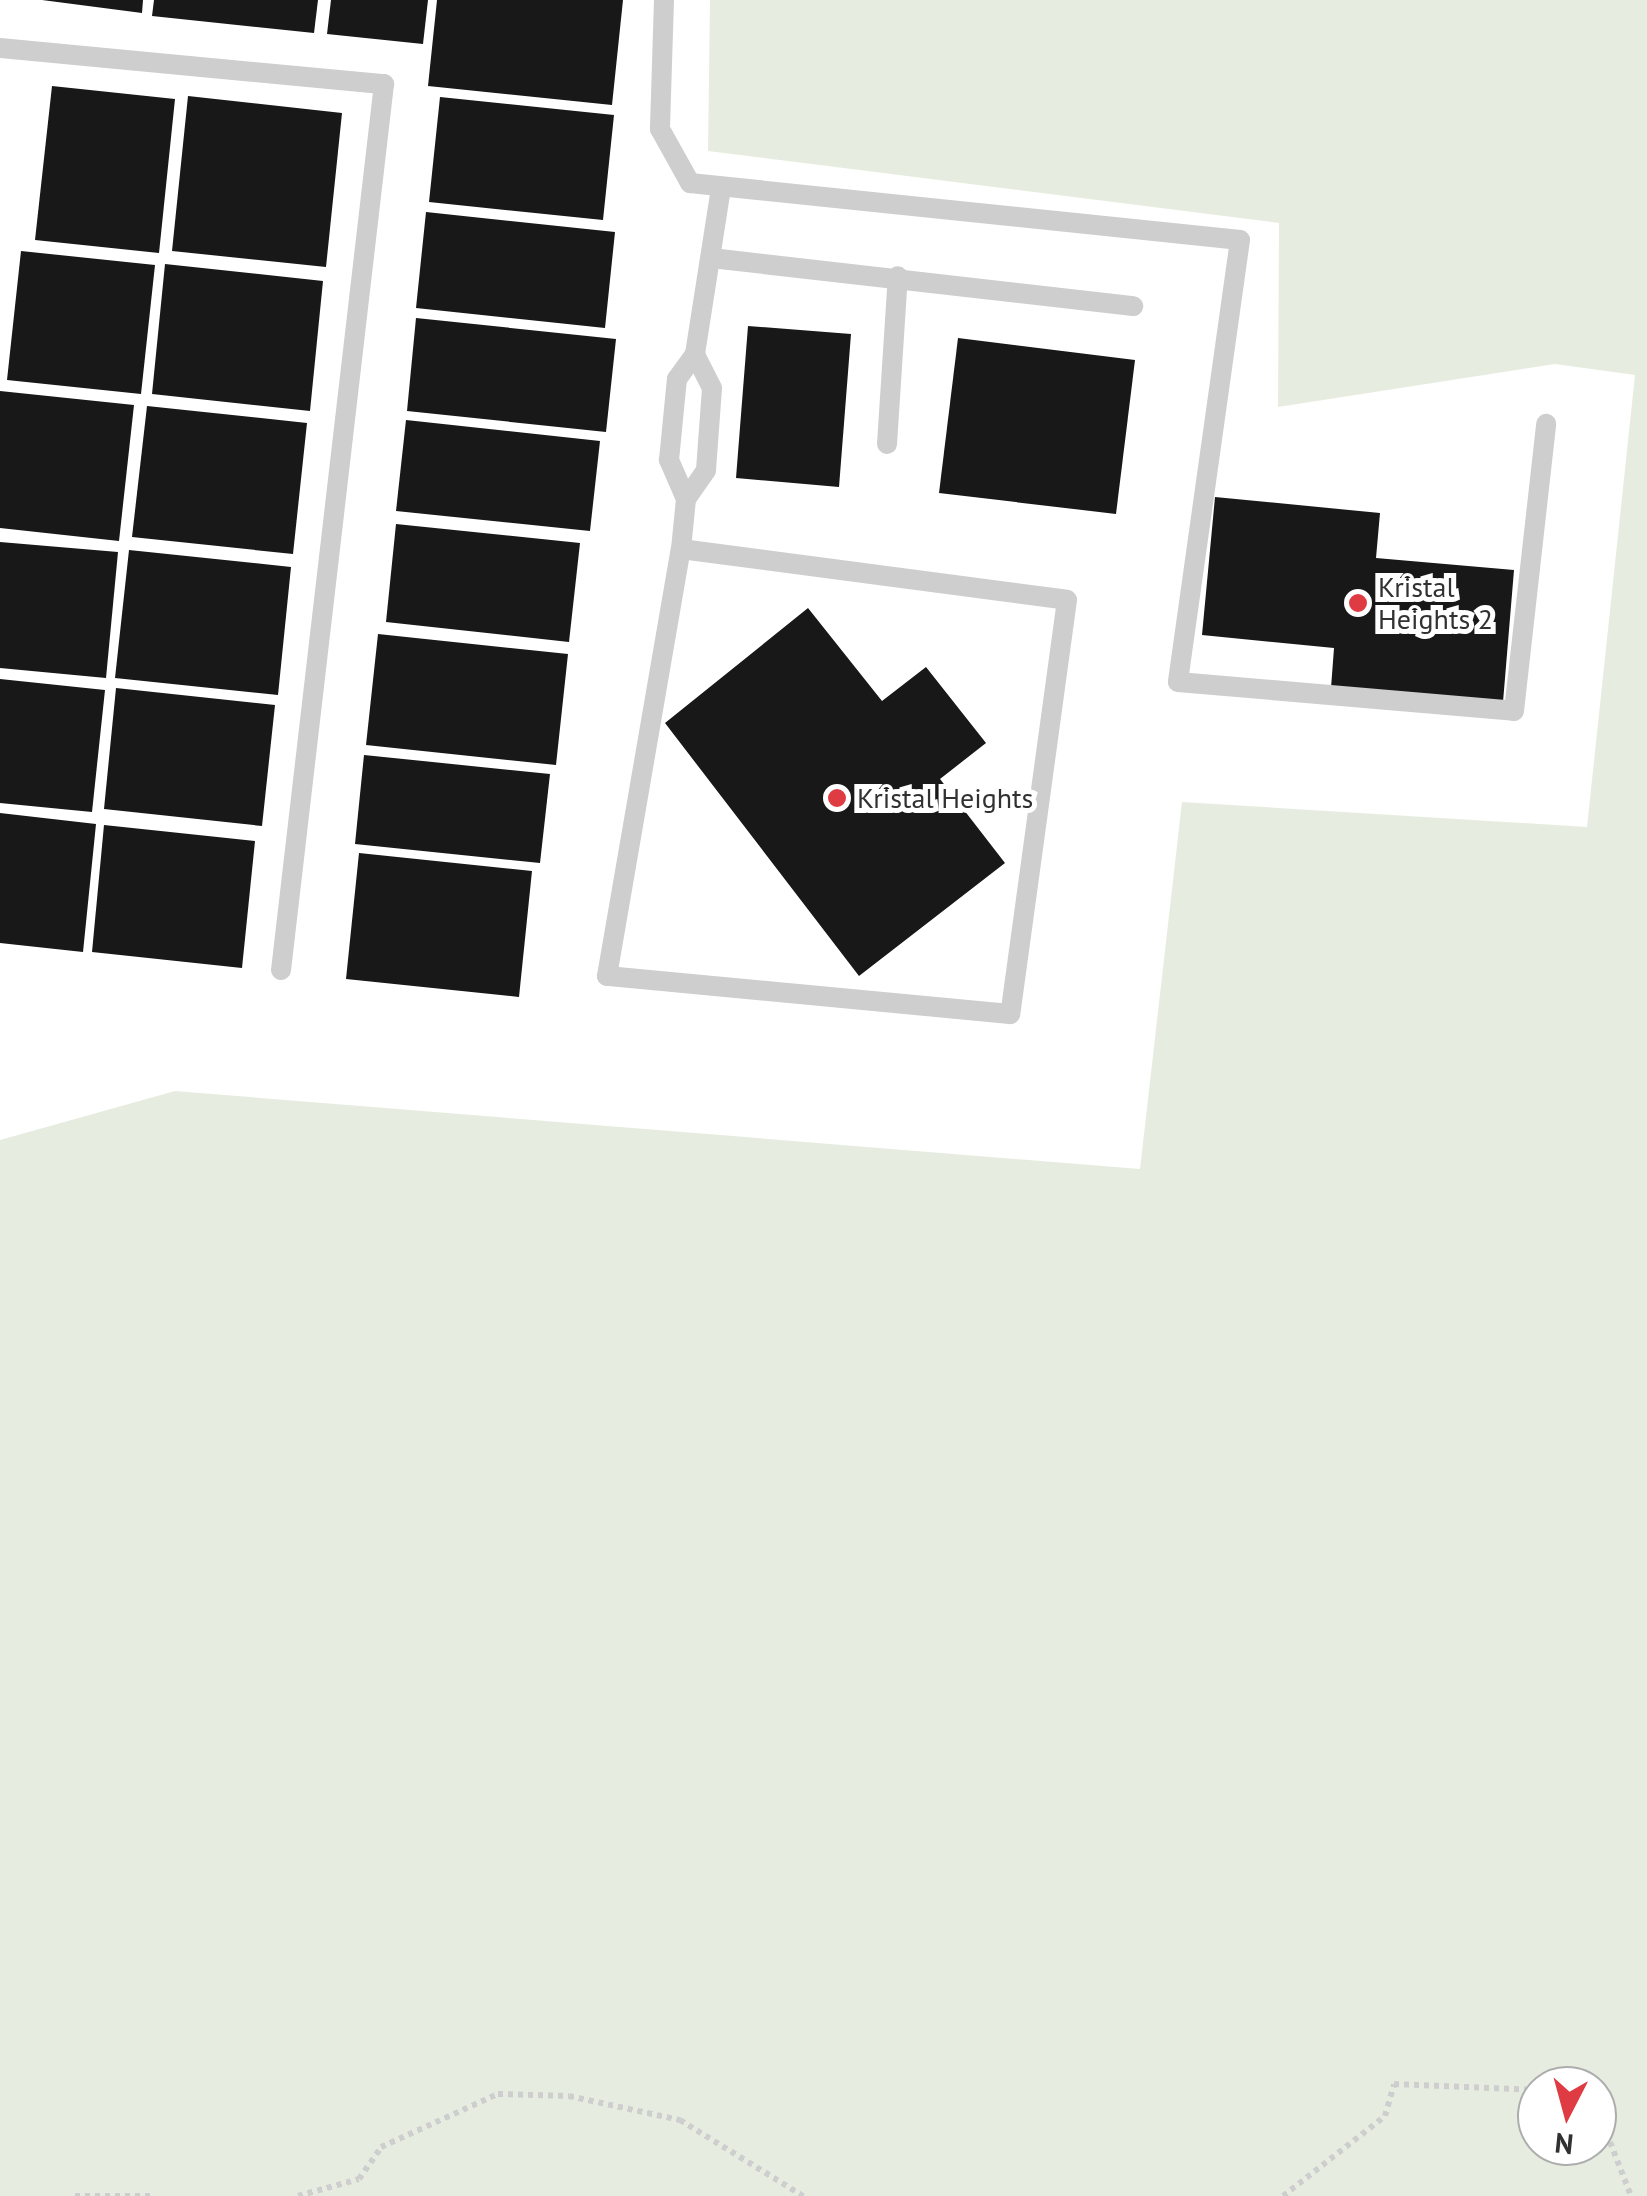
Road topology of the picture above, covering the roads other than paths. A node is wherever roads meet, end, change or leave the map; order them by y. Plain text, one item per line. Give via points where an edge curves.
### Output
1 (664, 0) edge
2 (0, 48) edge
3 (721, 188) junction
4 (711, 258) junction
5 (898, 276) junction
6 (1133, 306) dead end
7 (695, 354) junction
8 (1546, 424) dead end
9 (887, 444) dead end
10 (686, 499) junction
11 (681, 548) junction
12 (281, 970) dead end

1 - 3 lane via 660,129 690,183
2 - 12 lane via 384,84
3 - 4 lane
3 - 8 lane via 1240,240 1178,682 1514,711
4 - 5 lane
4 - 7 lane
5 - 6 lane
5 - 9 lane
7 - 10 lane via 677,379 669,460
7 - 10 lane via 712,388 706,470
10 - 11 lane
11 - 11 lane via 1067,600 1010,1014 607,976

